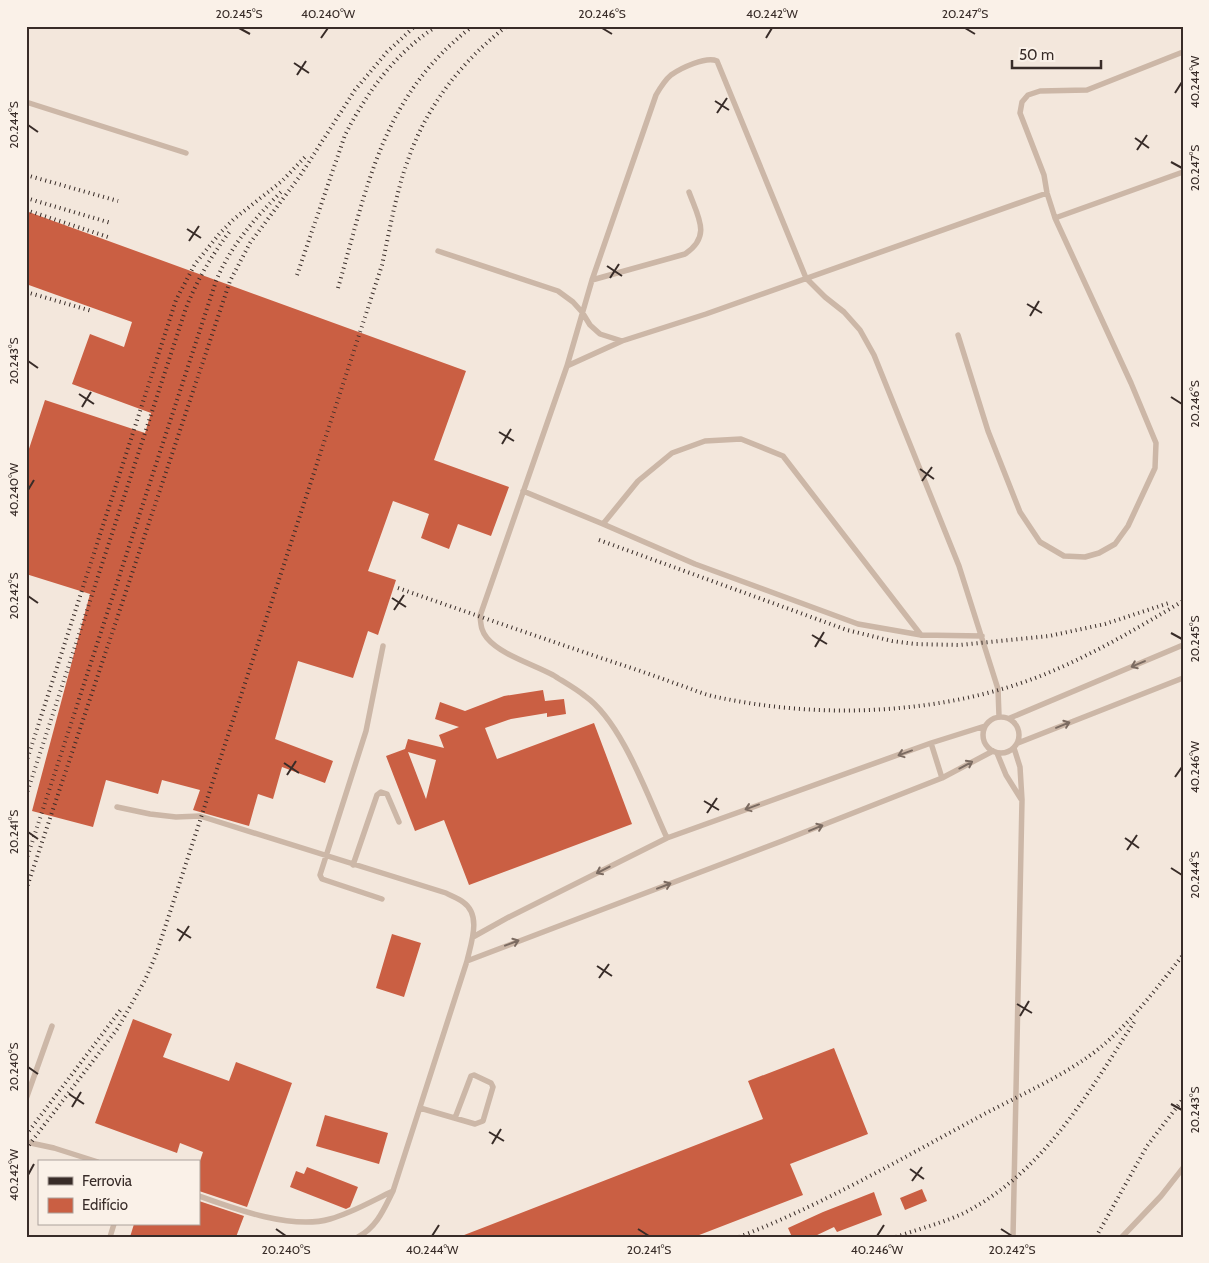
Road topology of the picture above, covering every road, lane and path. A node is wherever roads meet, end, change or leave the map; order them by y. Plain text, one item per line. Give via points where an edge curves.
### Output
1 (1183, 52) edge
2 (26, 102) edge
3 (186, 153) dead end
4 (1183, 172) edge
5 (689, 192) dead end
6 (1047, 193) junction
7 (1055, 218) junction
8 (438, 251) dead end
9 (806, 278) junction
10 (592, 280) junction
11 (582, 312) junction
12 (958, 335) dead end
13 (622, 341) junction
14 (567, 366) junction
15 (523, 490) junction
16 (603, 524) junction
17 (920, 635) junction
18 (982, 636) junction
19 (1183, 645) edge
20 (383, 646) dead end
21 (1183, 678) edge
22 (999, 716) junction
23 (1010, 718) junction
24 (985, 726) junction
25 (931, 744) junction
26 (1016, 746) junction
27 (995, 752) junction
28 (942, 778) junction
29 (1022, 800) junction
30 (117, 807) dead end
31 (399, 822) dead end
32 (667, 838) junction
33 (327, 856) junction
34 (354, 865) junction
35 (382, 899) dead end
36 (473, 937) junction
37 (467, 961) junction
38 (52, 1026) dead end
39 (26, 1099) edge
40 (420, 1108) junction
41 (455, 1118) junction
42 (26, 1142) edge
43 (92, 1160) edge
44 (1183, 1168) edge
45 (393, 1191) junction
46 (200, 1196) edge
47 (358, 1237) edge
48 (1012, 1237) edge
49 (1122, 1237) edge

1 - 6 lane via 1087,90 1040,91 1028,95 1022,102 1020,113 1044,175
2 - 3 lane
4 - 7 lane
5 - 10 lane via 700,221 701,236 695,247 685,254
6 - 7 lane
6 - 9 lane
7 - 12 lane via 1156,443 1154,468 1128,526 1114,544 1085,557 1064,556 1040,542 1020,512 988,431
8 - 11 lane via 558,292
9 - 10 lane via 718,63 710,59 670,76 656,94
9 - 13 lane
9 - 18 lane via 860,330 874,355 959,566
10 - 11 lane
11 - 13 lane via 590,326 600,334
11 - 14 lane
13 - 14 lane
14 - 15 lane
15 - 16 lane
15 - 32 lane via 480,613 481,629 501,650 553,675 587,697 610,722 631,757
16 - 17 lane via 695,564 858,624
16 - 17 lane via 638,481 672,453 705,441 741,439 783,456
17 - 18 lane
18 - 22 lane via 998,689
19 -> 23 lane
20 - 33 lane via 366,731
26 -> 21 lane
22 - 23 lane
22 - 24 lane
23 - 26 lane via 1018,727 1020,738
24 - 25 lane
24 - 27 lane via 983,737
25 - 28 lane
25 -> 32 lane
26 - 27 lane via 1009,751
26 - 29 lane
28 -> 27 lane
27 - 29 lane
37 -> 28 lane
29 - 48 lane
30 - 33 lane via 150,814 200,816
31 - 34 lane via 386,794 381,792 377,795
32 -> 36 lane
33 - 34 lane
33 - 35 lane via 320,875 322,879
34 - 36 lane via 446,893 464,902 472,910
36 - 37 lane
37 - 40 lane
38 - 39 lane
40 - 41 lane
40 - 45 lane
41 - 41 lane via 475,1124 483,1121 493,1087 491,1083 471,1076
42 - 43 lane
44 - 49 lane
45 - 46 lane via 329,1220 310,1222 280,1221
45 - 47 lane via 379,1220

